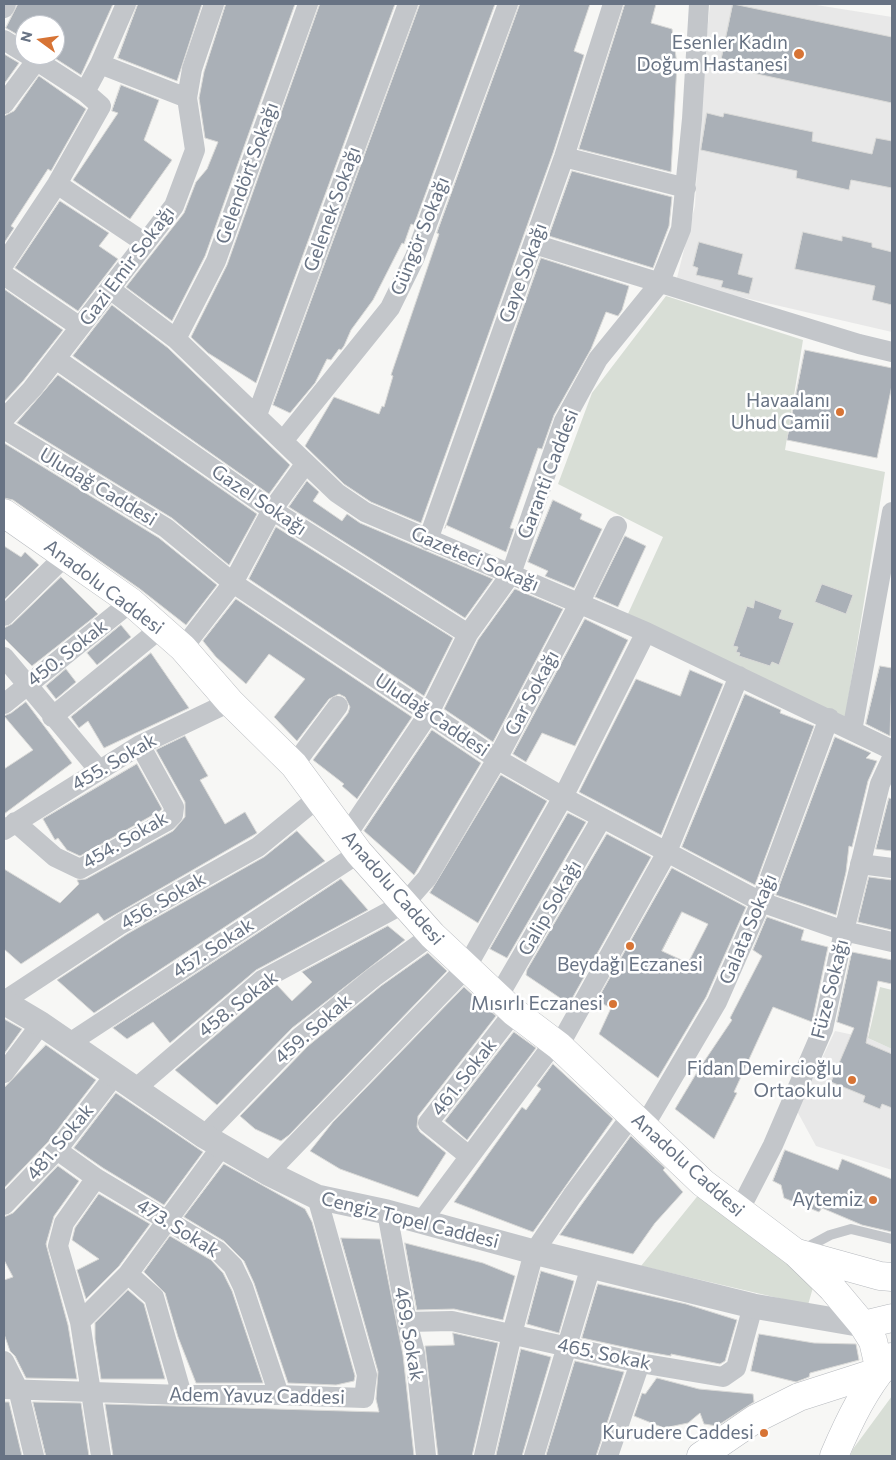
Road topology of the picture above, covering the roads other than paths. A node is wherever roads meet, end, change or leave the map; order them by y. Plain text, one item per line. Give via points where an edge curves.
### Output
1 (6, 4) edge
2 (126, 4) edge
3 (214, 4) edge
4 (308, 4) edge
5 (408, 4) edge
6 (508, 4) edge
7 (613, 4) edge
8 (699, 4) edge
9 (4, 8) edge
10 (4, 40) edge
11 (15, 47) edge
12 (100, 64) junction
13 (25, 65) edge
14 (44, 65) edge
15 (85, 92) junction
16 (186, 98) junction
17 (4, 104) edge
18 (564, 157) junction
19 (57, 184) junction
20 (686, 188) junction
21 (145, 243) junction
22 (534, 244) junction
23 (4, 264) edge
24 (4, 275) edge
25 (659, 284) junction
26 (110, 289) junction
27 (80, 327) junction
28 (176, 339) junction
29 (892, 352) edge
30 (56, 359) junction
31 (256, 415) junction
32 (4, 419) edge
33 (4, 429) edge
34 (283, 441) junction
35 (306, 463) junction
36 (272, 510) junction
37 (892, 512) edge
38 (4, 513) edge
39 (617, 526) dead end
40 (428, 540) junction
41 (66, 556) junction
42 (511, 574) junction
43 (233, 583) junction
44 (131, 602) junction
45 (579, 604) junction
46 (4, 616) edge
47 (161, 628) junction
48 (646, 632) junction
49 (468, 634) junction
50 (183, 648) junction
51 (4, 657) edge
52 (739, 676) junction
53 (27, 684) junction
54 (230, 702) junction
55 (4, 704) edge
56 (338, 706) dead end
57 (428, 713) junction
58 (52, 717) junction
59 (829, 718) junction
60 (852, 731) junction
61 (140, 745) junction
62 (892, 750) edge
63 (497, 758) junction
64 (892, 758) edge
65 (294, 765) junction
66 (98, 769) junction
67 (886, 784) edge
68 (319, 797) junction
69 (563, 797) junction
70 (602, 818) junction
71 (9, 826) edge
72 (353, 845) junction
73 (666, 852) junction
74 (860, 864) junction
75 (892, 868) edge
76 (761, 902) junction
77 (404, 903) junction
78 (844, 931) junction
79 (432, 935) junction
80 (892, 942) edge
81 (466, 968) junction
82 (4, 1001) edge
83 (506, 1005) junction
84 (41, 1024) junction
85 (68, 1044) junction
86 (557, 1044) junction
87 (4, 1073) edge
88 (125, 1082) junction
89 (638, 1121) junction
90 (213, 1141) junction
91 (57, 1150) junction
92 (469, 1156) junction
93 (268, 1173) junction
94 (96, 1178) junction
95 (317, 1197) junction
96 (4, 1205) edge
97 (739, 1211) junction
98 (387, 1212) junction
99 (166, 1221) junction
100 (421, 1222) junction
101 (892, 1239) edge
102 (534, 1252) junction
103 (796, 1253) junction
104 (591, 1266) junction
105 (128, 1274) junction
106 (892, 1277) edge
107 (753, 1306) junction
108 (892, 1318) edge
109 (80, 1322) junction
110 (407, 1322) junction
111 (863, 1325) junction
112 (512, 1334) junction
113 (569, 1347) junction
114 (4, 1361) edge
115 (640, 1363) junction
116 (886, 1364) edge
117 (11, 1389) edge
118 (823, 1390) junction
119 (90, 1391) junction
120 (279, 1394) junction
121 (182, 1395) junction
122 (850, 1418) junction
123 (34, 1456) edge
124 (101, 1456) edge
125 (426, 1456) edge
126 (484, 1456) edge
127 (534, 1456) edge
128 (608, 1456) edge
129 (701, 1456) edge
130 (834, 1456) edge

1 - 9 street
2 - 12 street
3 - 16 street, Gazi Emir Sokağı via 192,69
4 - 28 street, Gelendört Sokağı via 216,261
5 - 31 street, Gelenek Sokağı
6 - 34 street, Güngör Sokağı via 415,257 390,308
7 - 18 street, Gaye Sokağı
8 - 20 street, Garanti Caddesi
10 - 11 street
12 - 15 street
12 - 16 street
13 - 17 street
14 - 15 street
15 - 19 street via 101,106
16 - 21 street, Gazi Emir Sokağı via 195,150 174,206
18 - 20 street
18 - 22 street, Gaye Sokağı
19 - 21 street
19 - 23 street
20 - 25 street, Garanti Caddesi via 681,229
21 - 26 street, Gazi Emir Sokağı
22 - 25 street
22 - 40 street, Gaye Sokağı
24 - 27 street
25 - 29 street
25 - 42 street, Garanti Caddesi via 598,359 564,421
26 - 27 street, Gazi Emir Sokağı
26 - 28 street, Gazeteci Sokağı
27 - 30 street, Gazi Emir Sokağı
28 - 31 street, Gazeteci Sokağı
30 - 32 street, Gazi Emir Sokağı
30 - 36 street, Gazel Sokağı
31 - 34 street, Gazeteci Sokağı
33 - 43 street, Uludağ Caddesi via 166,528
34 - 35 street, Gazeteci Sokağı
35 - 36 street
35 - 40 street, Gazeteci Sokağı via 337,493 365,512
36 - 43 street
36 - 49 street, Gazel Sokağı
37 - 60 street
38 - 41 main road, Anadolu Caddesi
39 - 45 street, Gar Sokağı
40 - 42 street, Gazeteci Sokağı
41 - 44 main road, Anadolu Caddesi
41 - 46 street
42 - 45 street, Gazeteci Sokağı
42 - 49 street, Garanti Caddesi
43 - 50 street
43 - 57 street, Uludağ Caddesi
44 - 47 main road, Anadolu Caddesi
44 - 53 street, 450. Sokak
45 - 48 street, Gazeteci Sokağı
45 - 63 street, Gar Sokağı
47 - 50 main road, Anadolu Caddesi
47 - 58 street
48 - 52 street, Gazeteci Sokağı
48 - 69 street
49 - 57 street, Garanti Caddesi
50 - 54 main road, Anadolu Caddesi
51 - 53 street
52 - 59 street, Gazeteci Sokağı
52 - 73 street
53 - 55 street, 450. Sokak
53 - 58 street
54 - 61 street, 455. Sokak
54 - 65 main road, Anadolu Caddesi
56 - 65 street
57 - 63 street, Uludağ Caddesi
57 - 72 street, Garanti Caddesi
58 - 66 street
59 - 60 street, Gazeteci Sokağı
59 - 76 street, Galata Sokağı
60 - 62 street, Gazeteci Sokağı
61 - 66 street, 455. Sokak
61 - 71 street, 454. Sokak via 174,807 173,815 166,821 80,869 55,857
63 - 69 street, Uludağ Caddesi
63 - 77 street, Gar Sokağı via 427,878
64 - 67 street, Füze Sokağı
65 - 68 main road, Anadolu Caddesi
66 - 71 street, 455. Sokak
67 - 74 street, Füze Sokağı
68 - 72 main road, Anadolu Caddesi
68 - 82 street, 456. Sokak via 258,847 122,924
69 - 70 street, Uludağ Caddesi
69 - 81 street
70 - 73 street, Uludağ Caddesi
70 - 83 street, Galip Sokağı
72 - 77 main road, Anadolu Caddesi
72 - 85 street, 457. Sokak
73 - 76 street, Uludağ Caddesi
73 - 86 street
74 - 75 street
74 - 78 street, Füze Sokağı
76 - 78 street, Uludağ Caddesi
76 - 89 street, Galata Sokağı via 717,1002
77 - 79 main road, Anadolu Caddesi
77 - 88 street, 458. Sokak via 262,980
78 - 80 street, Uludağ Caddesi
78 - 97 street, Füze Sokağı via 824,1029 773,1145
79 - 81 main road, Anadolu Caddesi
79 - 90 street, 459. Sokak via 300,1037
81 - 83 main road, Anadolu Caddesi
81 - 93 street
82 - 84 street, Cengiz Topel Caddesi
83 - 86 main road, Anadolu Caddesi
83 - 92 street, 461. Sokak via 428,1123
84 - 85 street, Cengiz Topel Caddesi
84 - 87 street
85 - 88 street, Cengiz Topel Caddesi
86 - 89 main road, Anadolu Caddesi
86 - 92 street
88 - 90 street, Cengiz Topel Caddesi
88 - 91 street, 481. Sokak
89 - 97 main road, Anadolu Caddesi via 703,1183
89 - 102 street, Galata Sokağı via 572,1196
90 - 93 street, Cengiz Topel Caddesi
90 - 99 street, 459. Sokak
91 - 94 street, 473. Sokak
91 - 96 street, 481. Sokak
92 - 100 street
93 - 95 street, Cengiz Topel Caddesi
94 - 99 street, 473. Sokak
94 - 109 street via 64,1223 58,1246
95 - 98 street, Cengiz Topel Caddesi
95 - 120 street, Adem Yavuz Caddesi via 367,1375 364,1398
97 - 103 main road, Anadolu Caddesi
98 - 100 street, Cengiz Topel Caddesi
98 - 110 street, 469. Sokak
99 - 105 street, 459. Sokak
99 - 120 street, 473. Sokak via 218,1251 233,1266
100 - 102 street, Cengiz Topel Caddesi
101 - 103 lane via 851,1229 830,1235
102 - 104 street, Cengiz Topel Caddesi
102 - 112 street, Galata Sokağı
103 - 106 main road
103 - 111 main road via 832,1288
104 - 107 street, Cengiz Topel Caddesi
104 - 113 street
105 - 109 street, 459. Sokak
105 - 121 street via 154,1298
107 - 111 street, Cengiz Topel Caddesi
107 - 115 street, 465. Sokak via 736,1368 723,1377
108 - 111 main road
109 - 119 street
110 - 112 street, 465. Sokak via 452,1321
110 - 125 street, 469. Sokak via 416,1353
111 - 116 main road
112 - 113 street, 465. Sokak
112 - 126 street, Galata Sokağı
113 - 115 street, 465. Sokak
113 - 127 street
114 - 117 street
115 - 128 street
116 - 118 main road
116 - 122 main road
117 - 119 street, Adem Yavuz Caddesi
117 - 123 street
118 - 122 main road via 834,1396
118 - 129 main road via 799,1397 755,1419
119 - 121 street, Adem Yavuz Caddesi
119 - 124 street
120 - 121 street, Adem Yavuz Caddesi
122 - 130 main road

